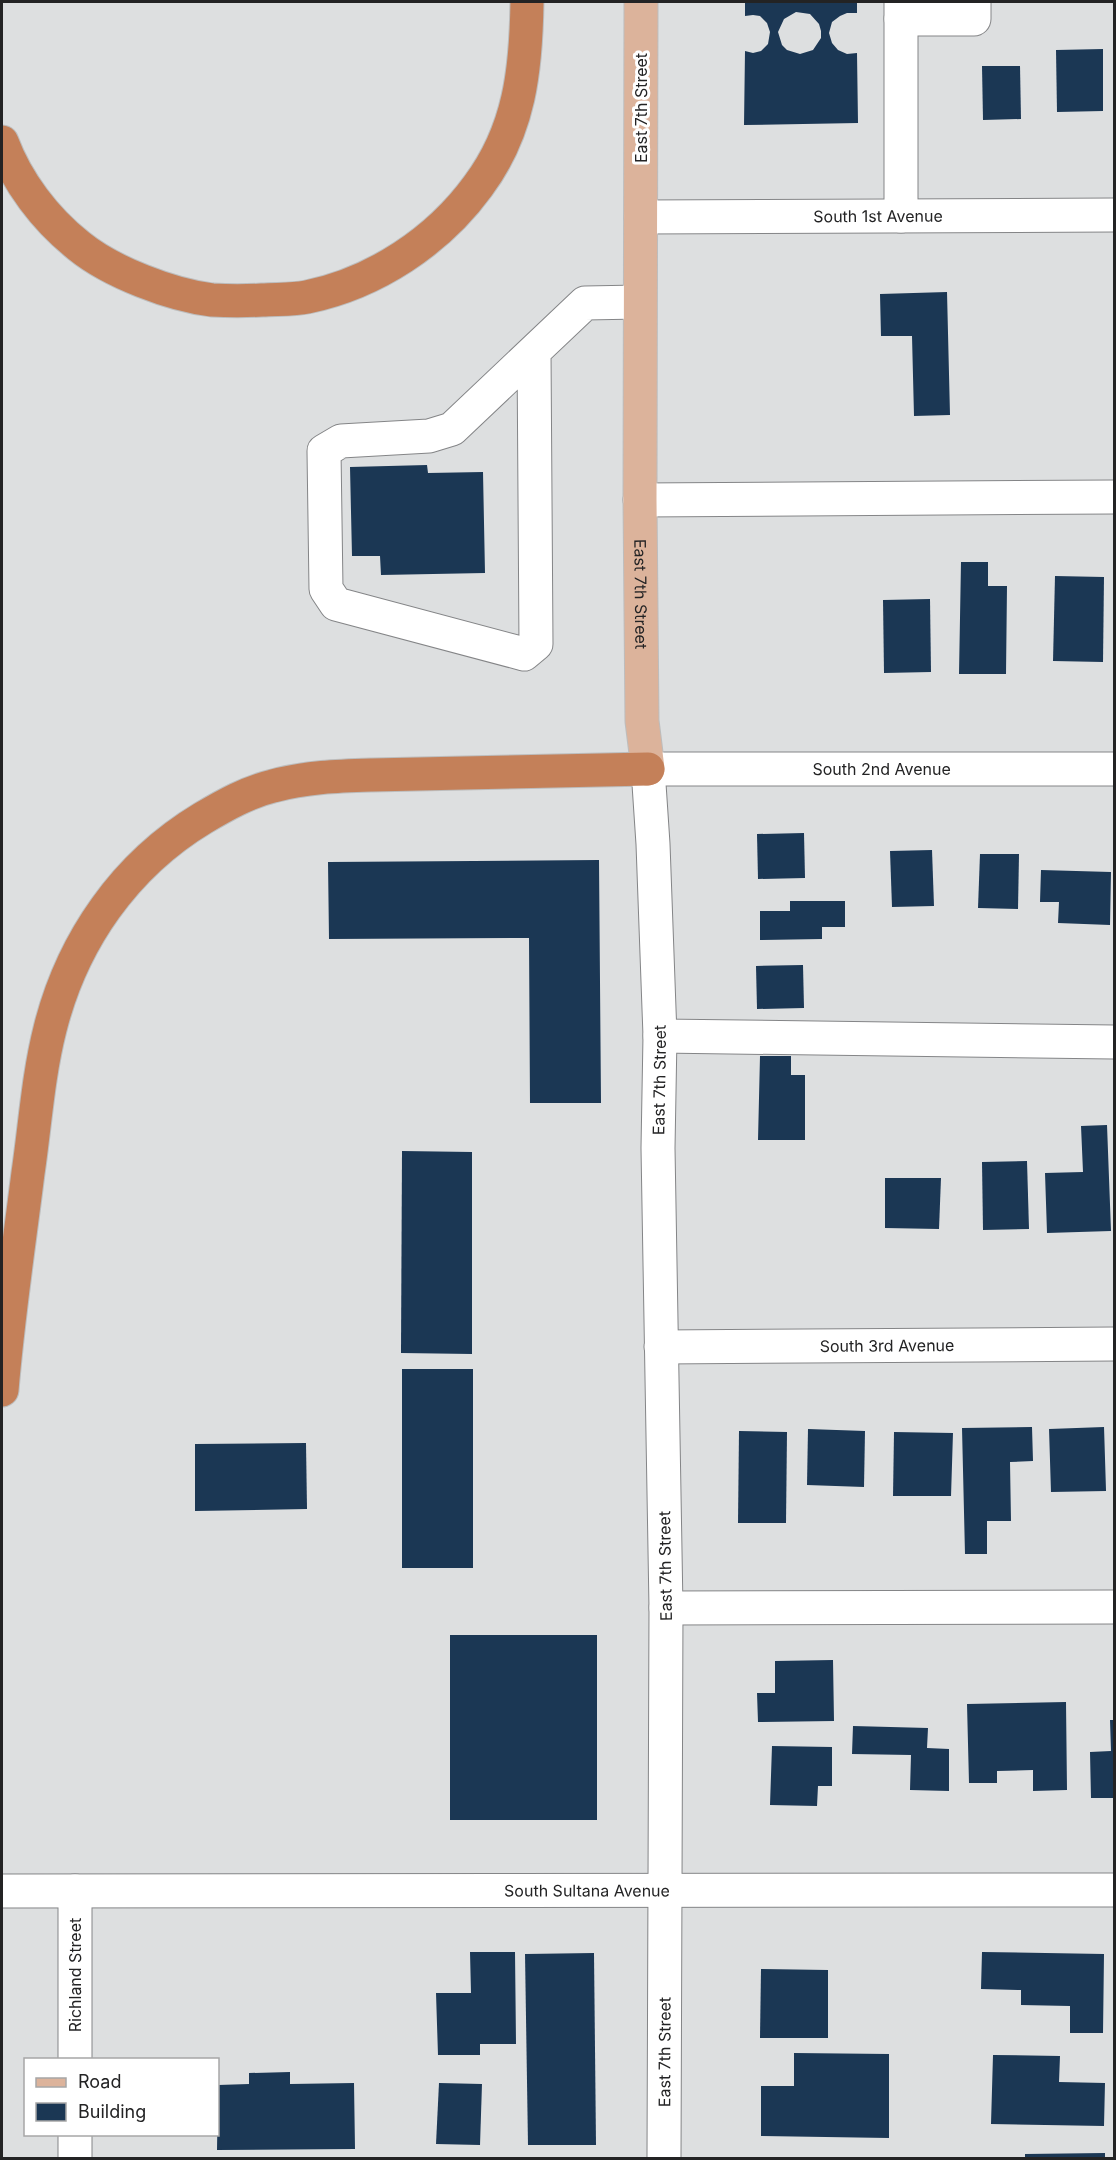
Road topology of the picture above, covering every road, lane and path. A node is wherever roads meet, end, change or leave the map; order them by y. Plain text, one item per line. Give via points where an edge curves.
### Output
1 (527, 2) edge
2 (641, 2) edge
3 (974, 2) edge
4 (901, 10) edge
5 (2, 142) edge
6 (1114, 215) edge
7 (901, 216) junction
8 (641, 217) junction
9 (639, 302) junction
10 (534, 352) junction
11 (1114, 497) edge
12 (640, 500) junction
13 (648, 769) junction
14 (1114, 769) edge
15 (660, 1036) junction
16 (1114, 1042) edge
17 (1114, 1344) edge
18 (661, 1347) junction
19 (2, 1390) edge
20 (1114, 1607) edge
21 (666, 1608) junction
22 (1114, 1890) edge
23 (68, 1891) junction
24 (666, 1891) junction
25 (2, 1892) edge
26 (75, 2058) edge
27 (75, 2136) edge
28 (75, 2158) edge
29 (664, 2158) edge

1 - 5 highway via 523,81 515,115 479,185 426,242 366,276 307,297 211,300 157,286 109,264 80,247 52,221 26,189
2 - 8 main road, East 7th Street
3 - 4 street via 974,19
4 - 7 street
6 - 7 street, South 1st Avenue
7 - 8 street, South 1st Avenue
8 - 9 main road, East 7th Street
9 - 10 street via 585,303
9 - 12 main road, East 7th Street
10 - 10 street via 536,644 524,654 336,604 326,589 324,451 341,441 429,436 452,429
11 - 12 street
12 - 13 main road, East 7th Street via 642,722
13 - 14 street, South 2nd Avenue
13 - 15 street, East 7th Street
13 - 19 highway via 372,775 274,785 221,807 177,834 130,876 93,925 79,951 49,1031
15 - 16 street
15 - 18 street, East 7th Street
17 - 18 street, South 3rd Avenue
18 - 21 street, East 7th Street
20 - 21 street
21 - 24 street, East 7th Street
22 - 24 street, South Sultana Avenue
23 - 24 street, South Sultana Avenue
23 - 25 street, South Sultana Avenue
23 - 26 street, Richland Street
24 - 29 street, East 7th Street
27 - 28 street

